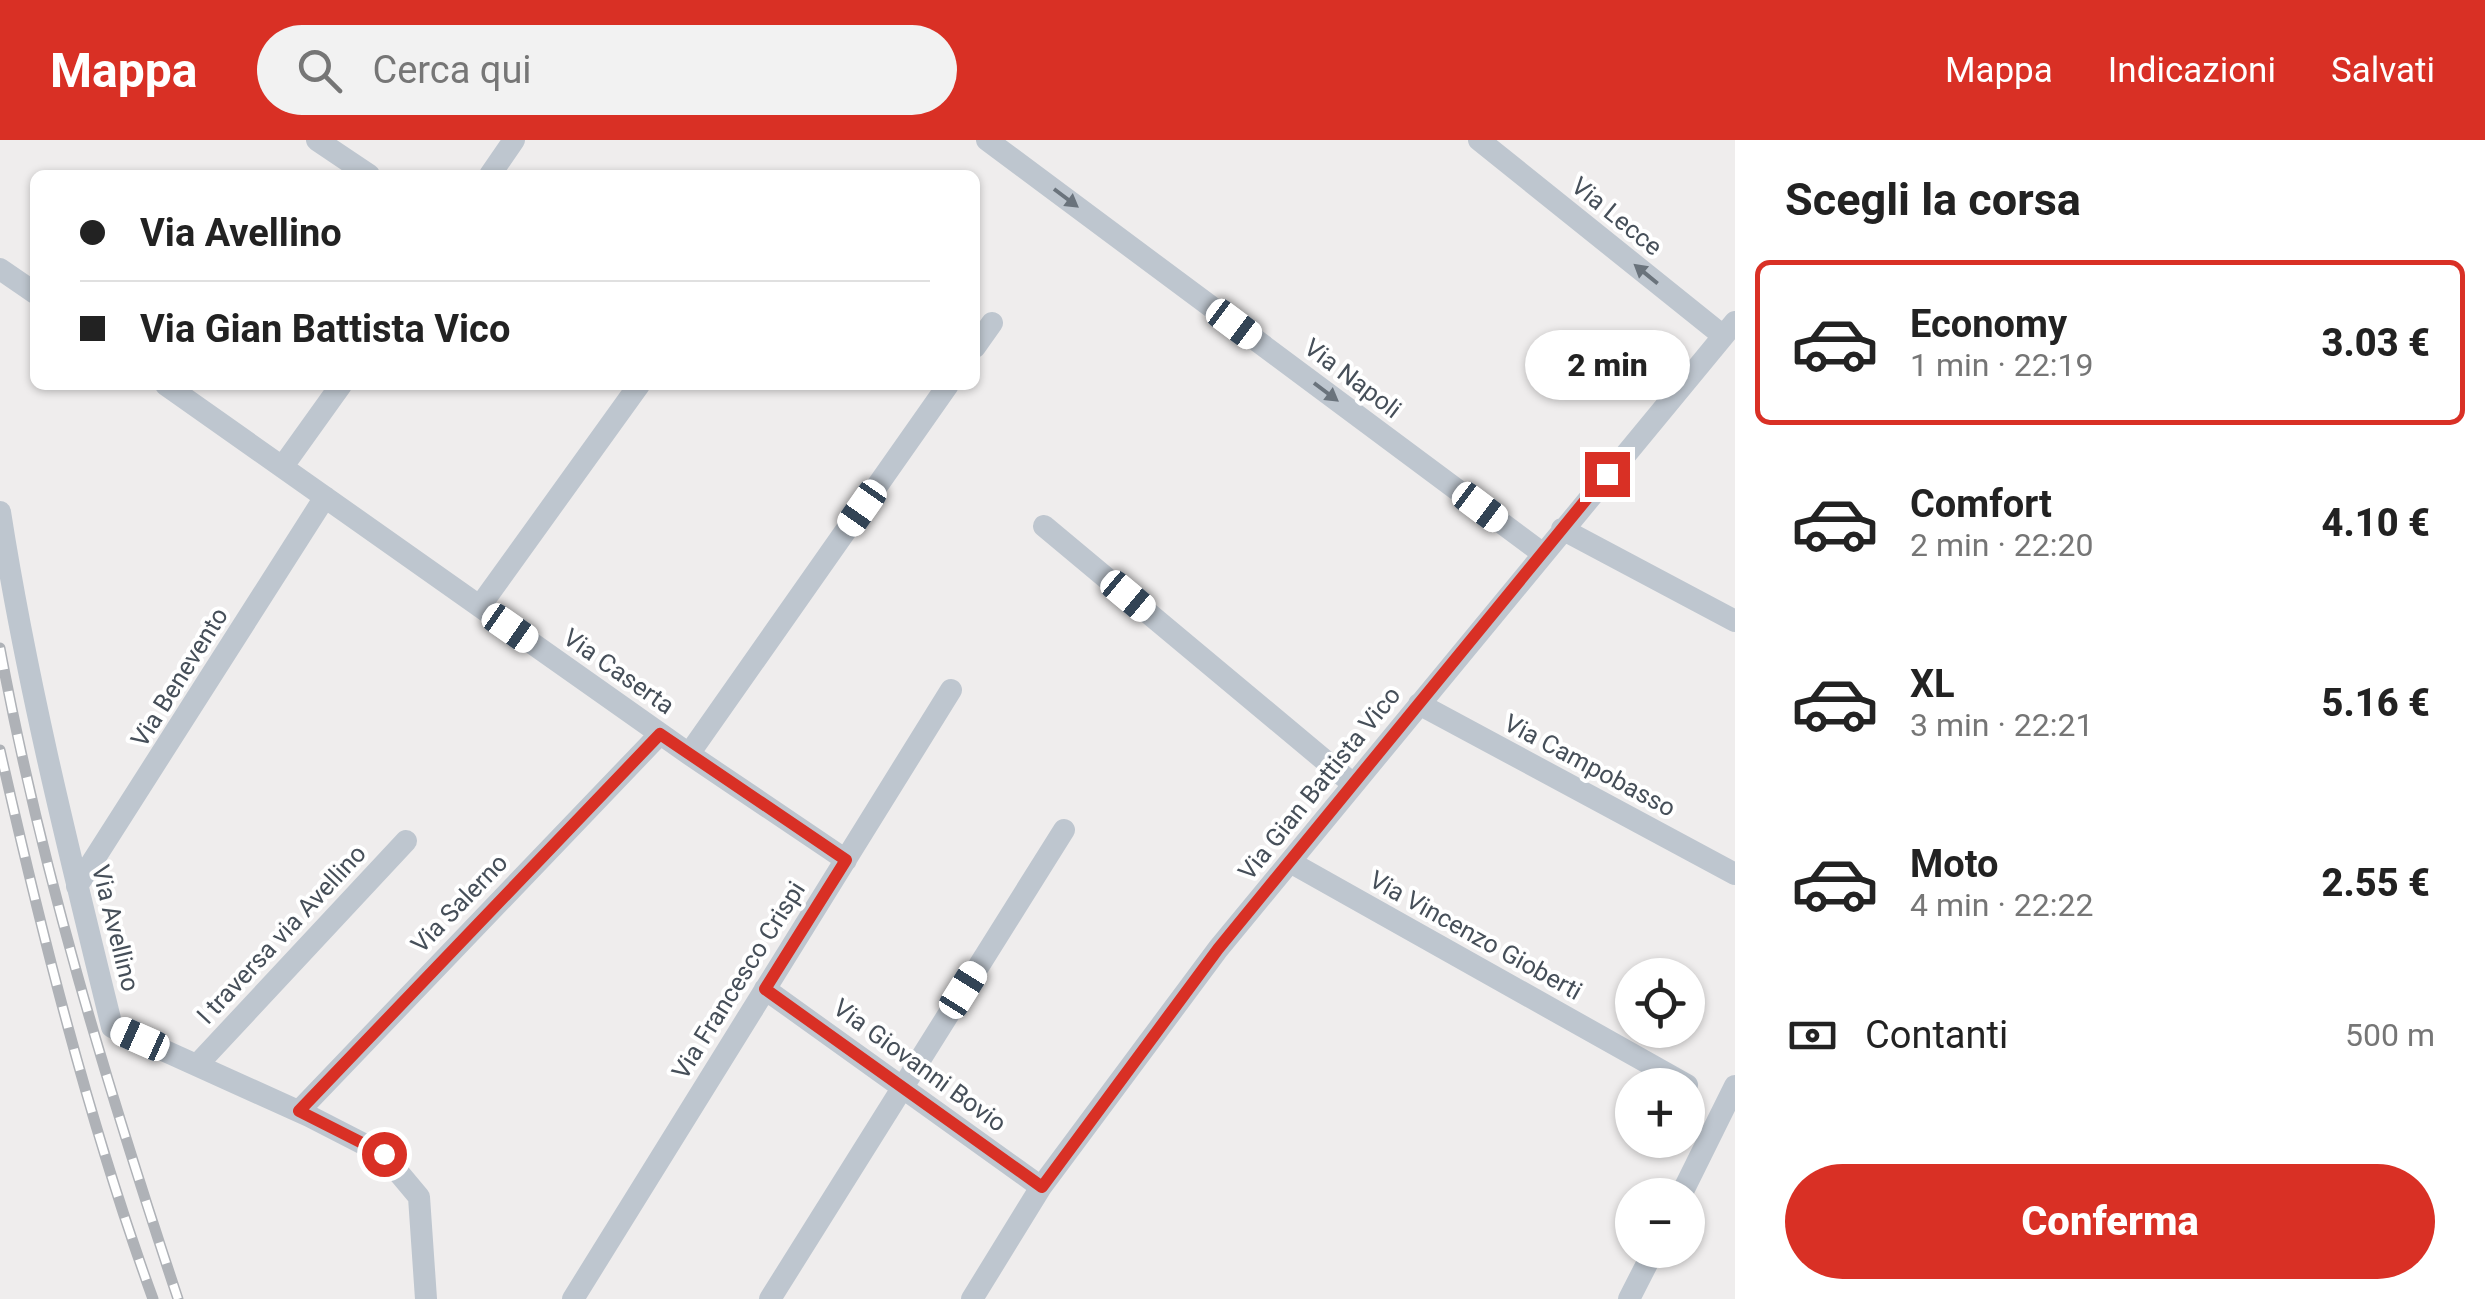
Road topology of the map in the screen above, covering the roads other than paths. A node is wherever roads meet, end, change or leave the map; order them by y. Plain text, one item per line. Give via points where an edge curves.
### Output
1 (318, 140) edge
2 (514, 140) edge
3 (987, 140) edge
4 (1479, 140) edge
5 (362, 170) edge
6 (493, 170) edge
7 (0, 269) edge
8 (30, 290) edge
9 (992, 322) dead end
10 (1728, 328) edge
11 (980, 339) edge
12 (173, 390) edge
13 (337, 390) edge
14 (635, 390) edge
15 (944, 390) edge
16 (282, 466) junction
17 (325, 497) junction
18 (0, 512) edge
19 (1044, 526) dead end
20 (1562, 529) junction
21 (1542, 553) junction
22 (480, 606) junction
23 (1735, 621) edge
24 (951, 690) dead end
25 (1419, 704) junction
26 (660, 734) junction
27 (689, 754) junction
28 (1353, 784) junction
29 (1064, 830) dead end
30 (406, 840) dead end
31 (846, 860) junction
32 (1290, 862) junction
33 (1735, 874) edge
34 (77, 886) junction
35 (765, 989) junction
36 (197, 1064) junction
37 (1657, 1068) edge
38 (902, 1086) junction
39 (1705, 1090) edge
40 (1730, 1096) edge
41 (299, 1111) junction
42 (1689, 1178) edge
43 (1042, 1187) junction
44 (1645, 1268) edge
45 (426, 1299) edge
46 (573, 1299) edge
47 (770, 1299) edge
48 (972, 1299) edge
49 (1629, 1299) edge

1 - 5 street
2 - 6 street
3 -> 21 street, Via Napoli
10 -> 4 street, Via Lecce
7 - 8 street
9 - 11 street
10 - 20 street, Via Gian Battista Vico
12 - 16 street, Via Caserta
13 - 16 street
14 - 22 street
15 - 27 street
16 - 17 street, Via Caserta
17 - 22 street, Via Caserta
17 - 34 street, Via Benevento
18 - 34 street, Via Avellino
19 - 28 street
20 - 21 street, Via Gian Battista Vico
20 - 23 street
21 - 25 street, Via Gian Battista Vico
22 - 26 street, Via Caserta
24 - 31 street, Via Francesco Crispi
25 - 28 street, Via Gian Battista Vico
25 - 33 street, Via Campobasso
26 - 27 street, Via Caserta
26 - 41 street, Via Salerno
27 - 31 street, Via Caserta
28 - 32 street, Via Gian Battista Vico
29 - 38 street
30 - 36 street, I traversa via Avellino
31 - 35 street, Via Francesco Crispi
32 - 37 street, Via Vincenzo Gioberti
32 - 43 street, Via Gian Battista Vico
34 - 36 street, Via Avellino via 112,1027
35 - 38 street, Via Giovanni Bovio
35 - 46 street, Via Francesco Crispi
36 - 41 street, Via Avellino
38 - 43 street, Via Giovanni Bovio
38 - 47 street
39 - 40 street, Via Vincenzo Gioberti
40 - 42 street
41 - 45 street, Via Avellino via 384,1154 419,1197
43 - 48 street, Via Gian Battista Vico
44 - 49 street

